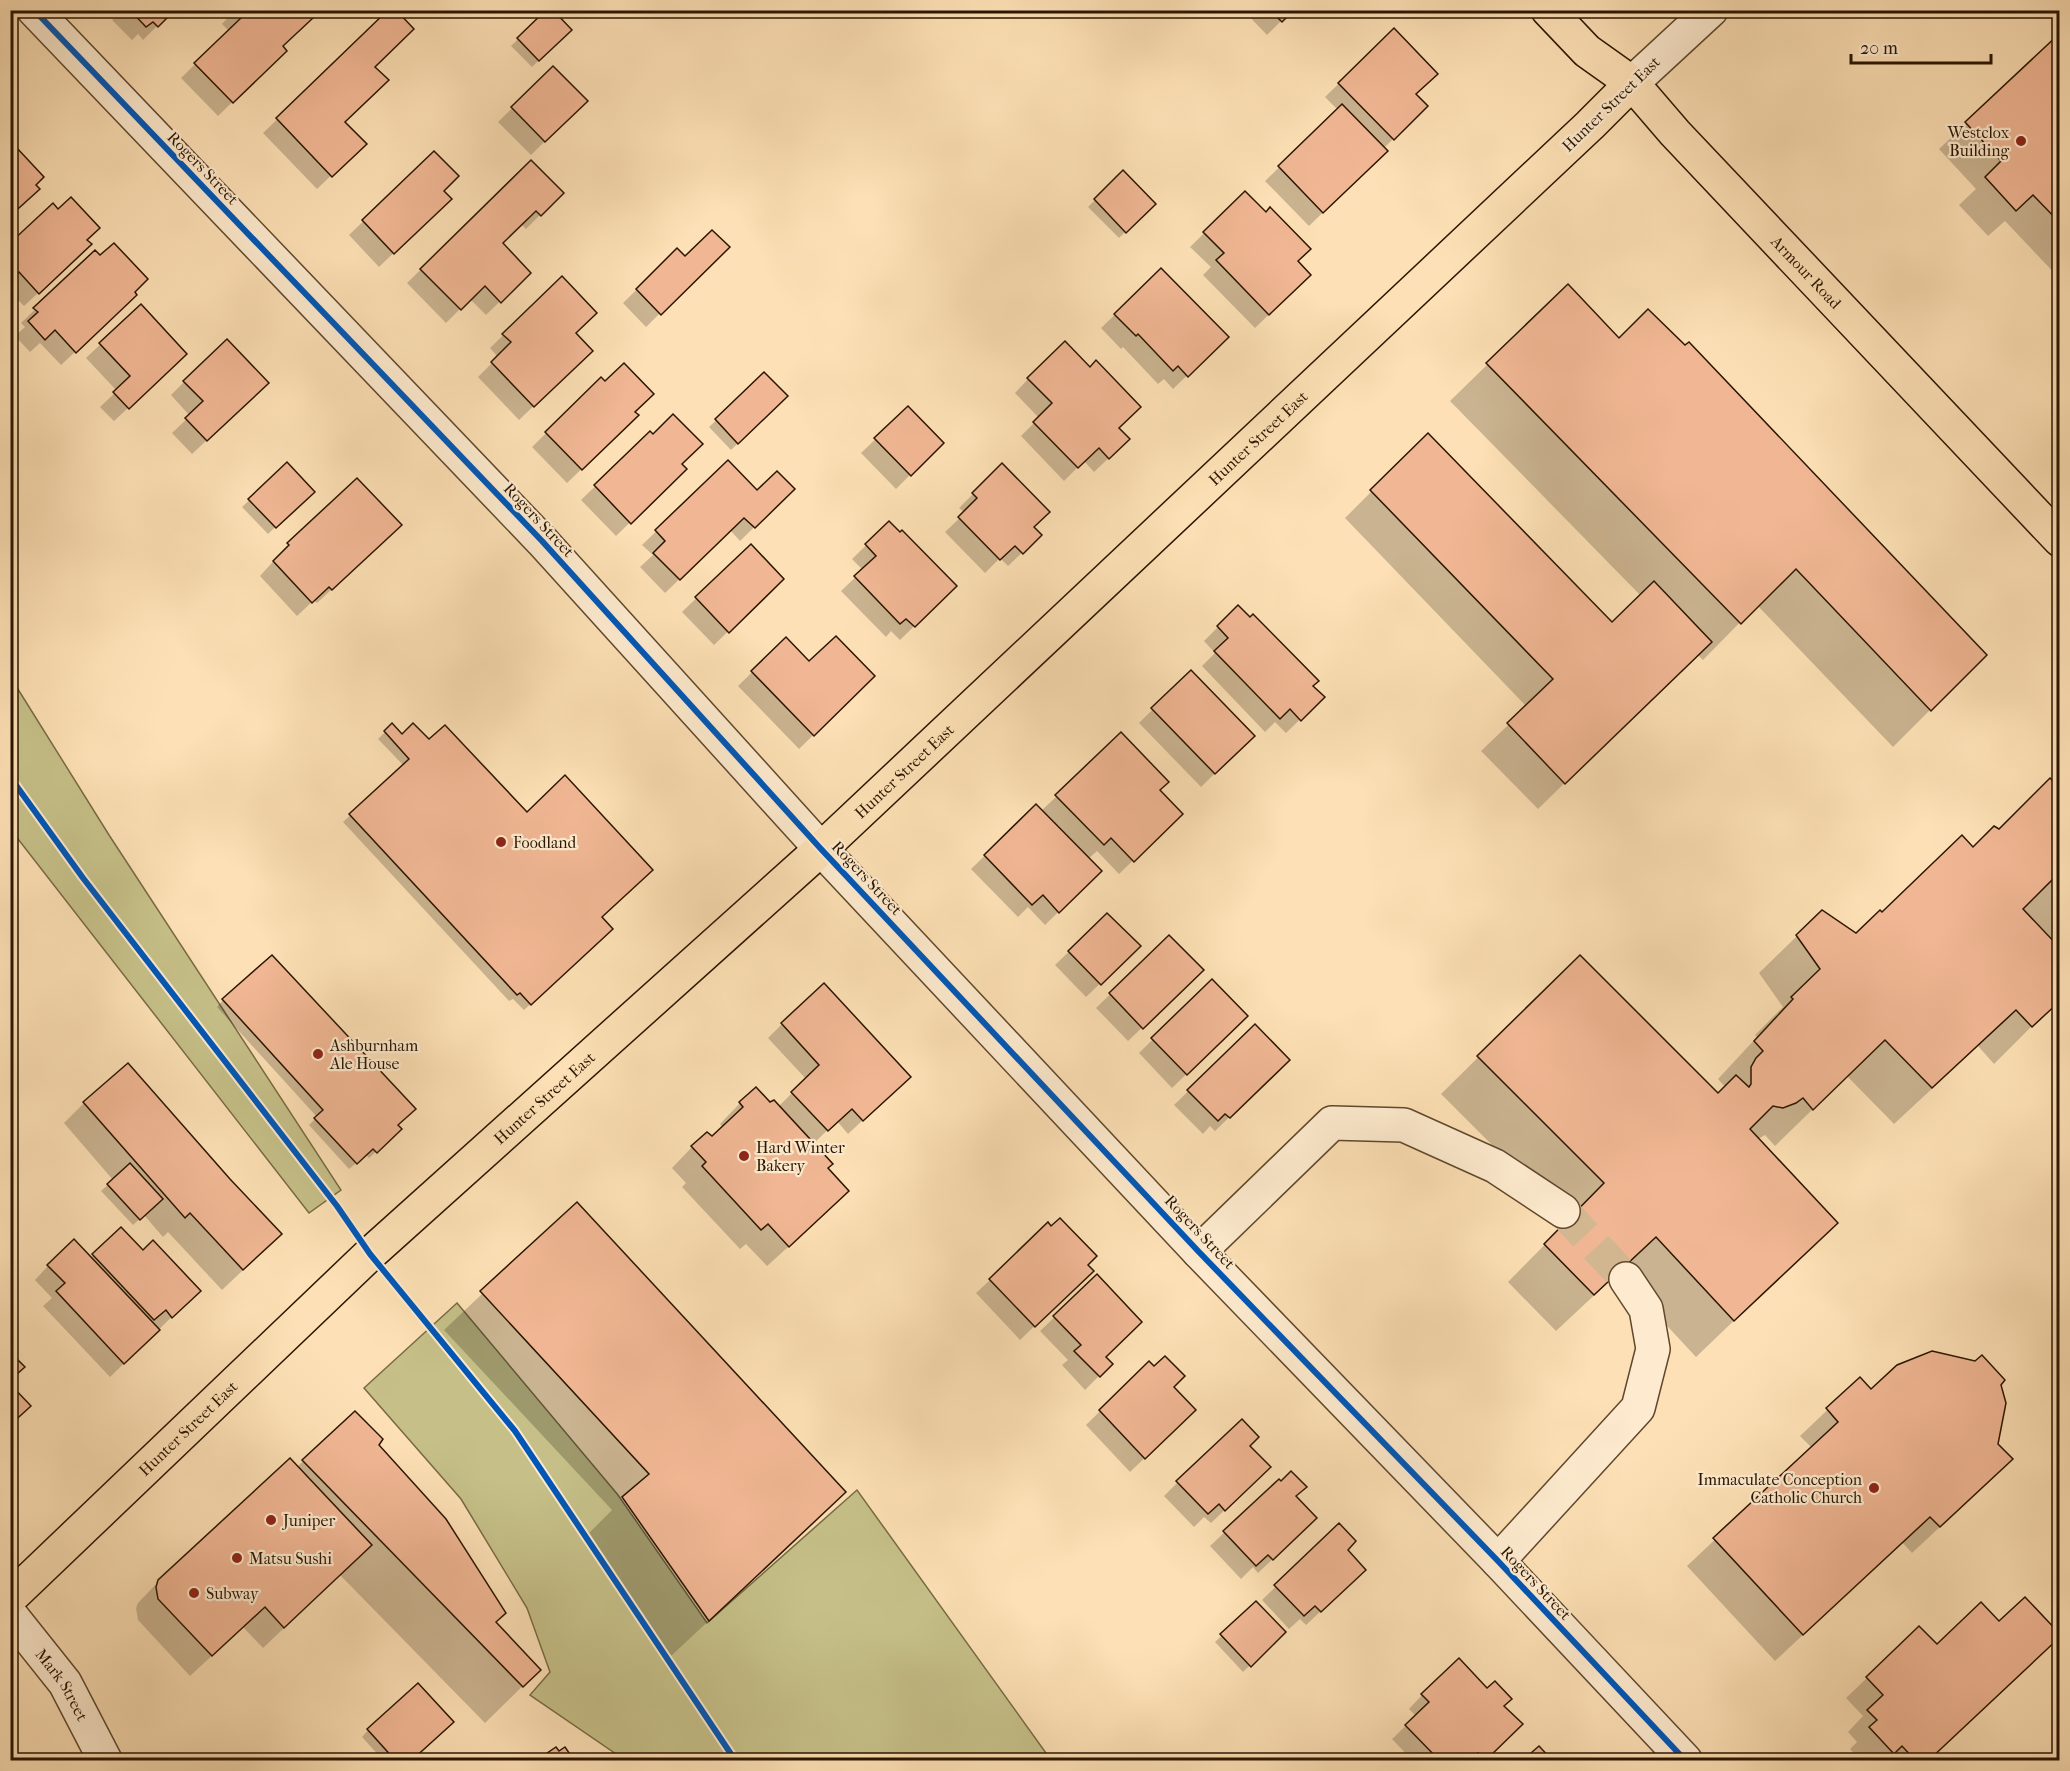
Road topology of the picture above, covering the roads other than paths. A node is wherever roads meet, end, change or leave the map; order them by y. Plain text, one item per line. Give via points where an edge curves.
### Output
1 (34, 10) edge
2 (1548, 10) edge
3 (1711, 10) edge
4 (1632, 83) junction
5 (2060, 540) edge
6 (821, 849) junction
7 (1563, 1211) tunnel mouth
8 (1199, 1252) junction
9 (1626, 1279) tunnel mouth
10 (1498, 1562) junction
11 (10, 1599) edge
12 (10, 1614) edge
13 (105, 1761) edge
14 (1685, 1761) edge

1 - 6 street, Rogers Street via 533,533
2 - 4 main road, Armour Road via 1587,51
3 - 4 street, Hunter Street East
4 - 5 main road, Armour Road via 1683,142
4 - 6 main road, Hunter Street East
6 - 8 street, Rogers Street
6 - 11 main road, Hunter Street East via 370,1254
7 - 8 street via 1495,1166 1404,1125 1332,1123
8 - 10 street, Rogers Street
9 - 10 street via 1646,1309 1653,1349 1638,1408
10 - 14 street, Rogers Street
12 - 13 street, Mark Street via 65,1683

